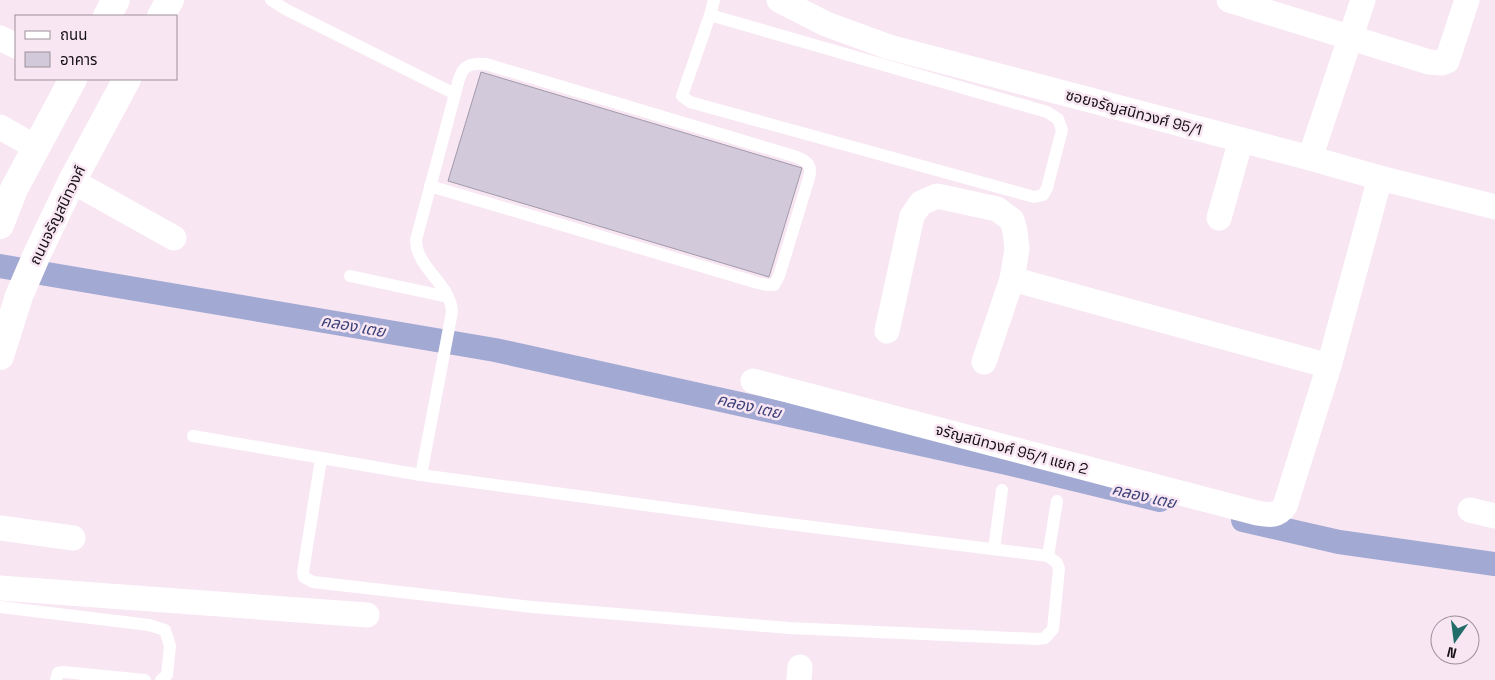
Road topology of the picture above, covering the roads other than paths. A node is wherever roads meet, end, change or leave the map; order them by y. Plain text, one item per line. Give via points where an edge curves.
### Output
1 (116, 0) edge
2 (170, 0) edge
3 (271, 0) edge
4 (714, 0) edge
5 (779, 0) edge
6 (1230, 0) edge
7 (1363, 0) edge
8 (1467, 0) edge
9 (108, 15) edge
10 (162, 15) edge
11 (710, 15) junction
12 (1352, 37) junction
13 (0, 38) edge
14 (15, 46) edge
15 (73, 80) edge
16 (126, 80) edge
17 (455, 94) junction
18 (0, 127) edge
19 (1241, 140) junction
20 (36, 148) junction
21 (1310, 158) junction
22 (1380, 178) junction
23 (72, 181) junction
24 (430, 186) junction
25 (1495, 207) edge
26 (1219, 218) dead end
27 (2, 221) edge
28 (174, 238) dead end
29 (350, 276) dead end
30 (1012, 279) junction
31 (448, 297) junction
32 (887, 331) dead end
33 (0, 356) edge
34 (984, 362) dead end
35 (1329, 366) junction
36 (753, 381) dead end
37 (193, 436) dead end
38 (321, 459) junction
39 (421, 475) junction
40 (1002, 490) dead end
41 (1057, 501) dead end
42 (1470, 510) dead end
43 (1495, 516) edge
44 (0, 528) edge
45 (73, 538) dead end
46 (994, 549) junction
47 (1048, 556) junction
48 (0, 588) edge
49 (0, 607) edge
50 (367, 615) dead end
51 (56, 680) edge
52 (145, 680) edge
53 (161, 680) edge

1 - 9 main road
2 - 10 main road
3 - 17 lane
4 - 11 lane
5 - 19 street, ซอยจรัญสนิทวงศ์ 95/1 via 826,24 889,47
6 - 12 street
7 - 12 street
8 - 12 street via 1447,61 1442,63 1429,62
11 - 11 lane via 682,96 690,102 1034,197 1043,195 1048,188 1062,130 1058,119 1047,112
12 - 21 street
13 - 14 street
15 - 20 main road
16 - 23 main road, ถนนจรัญสนิทวงศ์
17 - 24 lane
17 - 24 lane via 465,67 486,64 797,157 810,166 809,178 779,276 772,286
18 - 20 street
19 - 21 street, ซอยจรัญสนิทวงศ์ 95/1
19 - 26 street
20 - 27 main road via 14,189
21 - 22 street, ซอยจรัญสนิทวงศ์ 95/1
22 - 25 street, ซอยจรัญสนิทวงศ์ 95/1
22 - 35 street, จรัญสนิทวงศ์ 95/1 แยก 2
23 - 28 street
23 - 33 main road, ถนนจรัญสนิทวงศ์ via 19,296
24 - 31 lane via 416,246
29 - 31 lane
30 - 32 street via 1017,249 1012,220 997,209 937,196 928,199 912,216
30 - 34 street
30 - 35 street
31 - 39 lane via 452,312
35 - 36 street, จรัญสนิทวงศ์ 95/1 แยก 2 via 1285,506 1272,516
37 - 38 lane
38 - 39 lane
38 - 47 lane via 303,572 304,577 313,582 532,607 780,628 1037,639 1050,634 1054,624 1059,569
39 - 46 lane
40 - 46 lane
41 - 47 lane
42 - 43 street
44 - 45 street
46 - 47 lane
48 - 50 street
49 - 53 lane via 149,624 165,630 170,646 167,675
51 - 52 lane via 58,673 63,672

